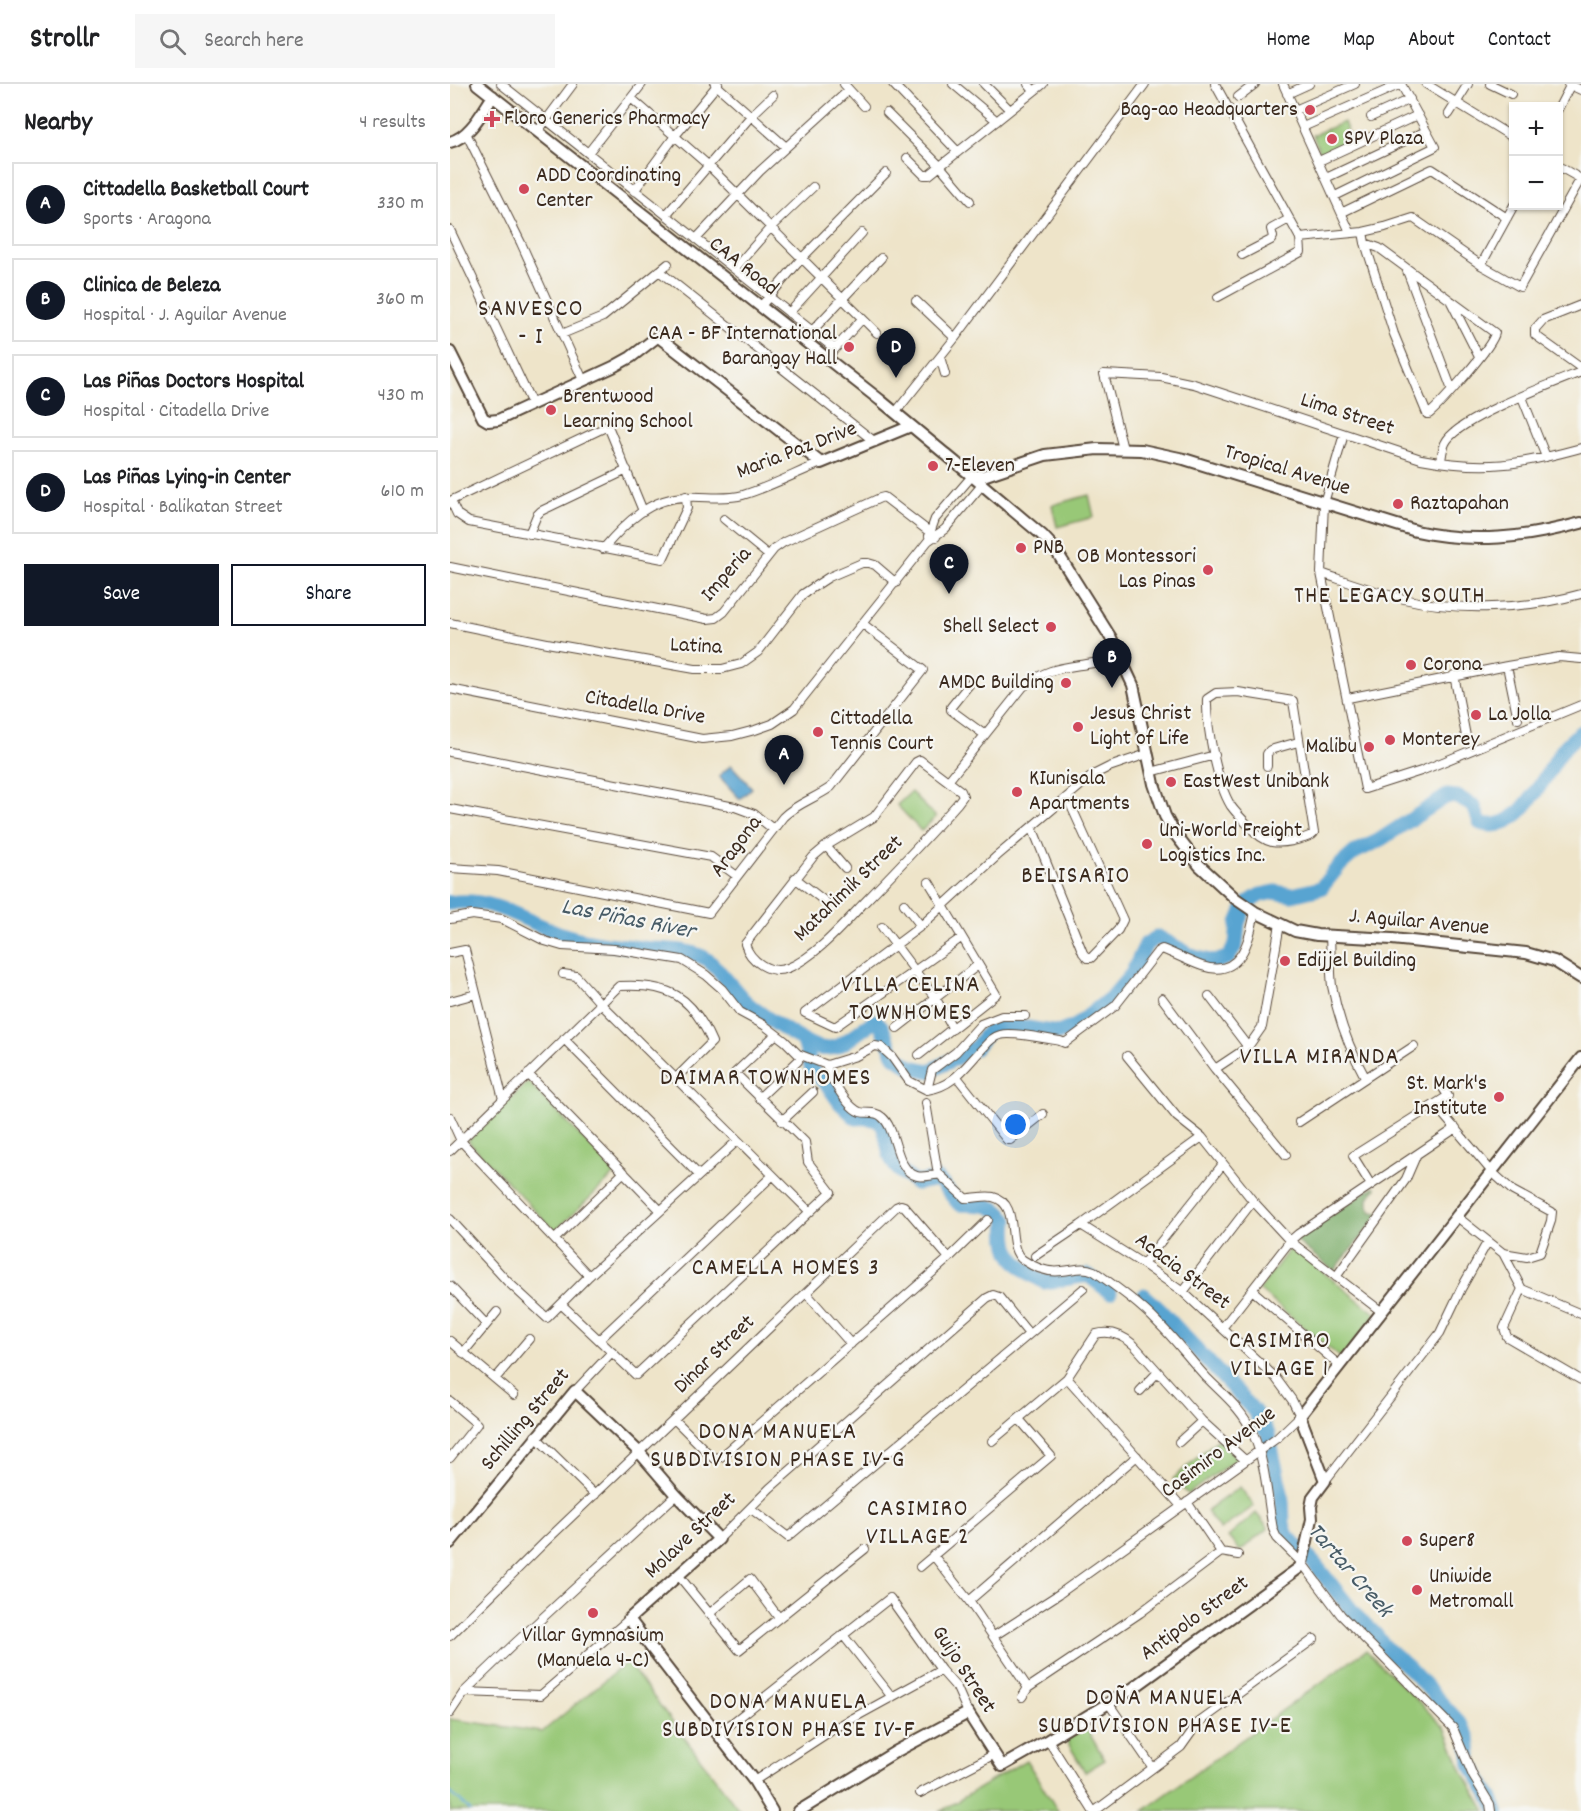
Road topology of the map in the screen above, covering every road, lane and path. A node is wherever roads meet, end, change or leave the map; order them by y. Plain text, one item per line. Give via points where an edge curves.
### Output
1 (477, 84) edge
2 (501, 84) edge
3 (573, 84) edge
4 (642, 84) edge
5 (717, 84) edge
6 (893, 84) edge
7 (953, 84) edge
8 (984, 84) edge
9 (1029, 84) edge
10 (1043, 84) edge
11 (1146, 84) edge
12 (1215, 84) edge
13 (1256, 84) edge
14 (1283, 84) edge
15 (1309, 84) edge
16 (1355, 84) edge
17 (1401, 84) edge
18 (1426, 84) edge
19 (1468, 84) edge
20 (1490, 84) edge
21 (1570, 84) edge
22 (847, 87) edge
23 (1581, 90) edge
24 (1034, 91) junction
25 (1287, 94) junction
26 (1511, 94) dead end
27 (773, 95) dead end
28 (493, 96) junction
29 (1238, 97) dead end
30 (631, 98) junction
31 (1410, 99) junction
32 (1561, 102) edge
33 (1458, 103) junction
34 (864, 106) dead end
35 (1010, 110) junction
36 (1295, 110) junction
37 (887, 113) dead end
38 (1449, 114) dead end
39 (752, 115) junction
40 (1418, 115) junction
41 (1371, 117) dead end
42 (547, 119) junction
43 (997, 121) junction
44 (1303, 127) junction
45 (538, 131) junction
46 (1426, 131) junction
47 (466, 133) junction
48 (1509, 135) edge
49 (675, 136) junction
50 (450, 142) edge
51 (786, 147) junction
52 (958, 152) junction
53 (588, 153) junction
54 (907, 158) dead end
55 (1318, 161) junction
56 (708, 165) junction
57 (940, 166) junction
58 (1563, 168) edge
59 (886, 173) dead end
60 (1326, 178) junction
61 (1581, 179) edge
62 (813, 187) dead end
63 (634, 190) junction
64 (737, 195) junction
65 (1335, 196) junction
66 (970, 201) dead end
67 (1511, 210) edge
68 (1342, 212) junction
69 (666, 215) junction
70 (1507, 218) junction
71 (1289, 219) junction
72 (771, 227) junction
73 (450, 230) edge
74 (1350, 232) junction
75 (1363, 232) junction
76 (862, 233) dead end
77 (1300, 238) junction
78 (696, 239) junction
79 (1365, 243) junction
80 (1242, 255) dead end
81 (802, 258) junction
82 (881, 258) dead end
83 (668, 264) dead end
84 (1481, 265) junction
85 (1405, 266) junction
86 (735, 268) junction
87 (659, 271) junction
88 (821, 277) junction
89 (769, 296) junction
90 (1218, 297) dead end
91 (842, 298) junction
92 (1449, 298) junction
93 (916, 301) dead end
94 (1581, 305) edge
95 (761, 306) junction
96 (789, 313) junction
97 (862, 318) junction
98 (812, 331) junction
99 (877, 333) dead end
100 (562, 334) junction
101 (955, 338) junction
102 (835, 349) junction
103 (450, 352) edge
104 (826, 357) junction
105 (940, 357) junction
106 (1479, 357) junction
107 (1581, 370) edge
108 (945, 374) dead end
109 (583, 380) junction
110 (1452, 390) junction
111 (1522, 397) junction
112 (532, 404) junction
113 (896, 413) junction
114 (911, 426) junction
115 (1344, 434) junction
116 (874, 442) junction
117 (1581, 448) edge
118 (1123, 449) junction
119 (1546, 458) junction
120 (1441, 462) junction
121 (821, 463) junction
122 (627, 470) junction
123 (979, 479) junction
124 (686, 496) junction
125 (450, 501) edge
126 (1324, 503) junction
127 (946, 506) junction
128 (643, 511) junction
129 (956, 515) junction
130 (724, 519) dead end
131 (1581, 523) edge
132 (529, 534) junction
133 (931, 536) junction
134 (603, 549) junction
135 (768, 555) junction
136 (450, 567) edge
137 (1321, 573) junction
138 (896, 583) junction
139 (1581, 594) edge
140 (450, 623) edge
141 (863, 624) junction
142 (1121, 655) junction
143 (1581, 659) edge
144 (1507, 666) junction
145 (1454, 675) junction
146 (972, 681) dead end
147 (450, 689) edge
148 (1347, 698) junction
149 (1581, 705) edge
150 (1518, 719) dead end
151 (985, 735) junction
152 (1466, 736) dead end
153 (1298, 742) junction
154 (450, 752) edge
155 (1148, 754) junction
156 (1215, 755) junction
157 (1267, 766) dead end
158 (1151, 772) junction
159 (948, 780) junction
160 (1067, 796) junction
161 (450, 809) edge
162 (1032, 826) junction
163 (773, 829) junction
164 (826, 846) junction
165 (450, 868) edge
166 (845, 868) dead end
167 (737, 876) junction
168 (795, 878) junction
169 (929, 882) dead end
170 (827, 903) dead end
171 (904, 904) dead end
172 (943, 907) junction
173 (1254, 911) junction
174 (450, 919) edge
175 (1280, 924) junction
176 (921, 926) junction
177 (882, 927) dead end
178 (1330, 935) junction
179 (961, 938) junction
180 (896, 945) junction
181 (450, 953) edge
182 (978, 965) junction
183 (915, 970) junction
184 (563, 974) dead end
185 (1581, 978) edge
186 (476, 994) junction
187 (1209, 996) dead end
188 (1162, 998) dead end
189 (936, 999) junction
190 (450, 1001) edge
191 (600, 1003) junction
192 (1025, 1016) dead end
193 (897, 1028) dead end
194 (953, 1029) junction
195 (773, 1037) dead end
196 (564, 1040) junction
197 (1414, 1046) dead end
198 (1248, 1047) junction
199 (919, 1055) dead end
200 (1127, 1056) dead end
201 (798, 1057) junction
202 (1581, 1058) edge
203 (825, 1064) junction
204 (1215, 1069) junction
205 (528, 1074) junction
206 (957, 1077) junction
207 (1365, 1077) junction
208 (675, 1079) junction
209 (927, 1087) junction
210 (1443, 1089) dead end
211 (813, 1092) dead end
212 (759, 1098) junction
213 (503, 1099) junction
214 (926, 1103) dead end
215 (1435, 1105) junction
216 (1043, 1114) dead end
217 (450, 1117) edge
218 (782, 1121) junction
219 (1299, 1122) dead end
220 (1456, 1128) junction
221 (1202, 1137) junction
222 (460, 1141) junction
223 (737, 1141) junction
224 (450, 1151) edge
225 (1287, 1155) dead end
226 (1417, 1155) junction
227 (1223, 1164) junction
228 (624, 1172) junction
229 (1492, 1172) junction
230 (938, 1174) junction
231 (699, 1175) junction
232 (772, 1176) junction
233 (1371, 1185) junction
234 (1253, 1202) junction
235 (660, 1210) junction
236 (810, 1212) junction
237 (1456, 1216) junction
238 (450, 1219) edge
239 (987, 1220) dead end
240 (1081, 1225) junction
241 (555, 1239) junction
242 (1290, 1241) junction
243 (1488, 1241) junction
244 (1503, 1253) junction
245 (1035, 1256) dead end
246 (949, 1258) junction
247 (1143, 1264) junction
248 (589, 1276) junction
249 (1336, 1277) junction
250 (450, 1286) edge
251 (1083, 1289) dead end
252 (1522, 1289) junction
253 (1252, 1290) junction
254 (1183, 1292) junction
255 (806, 1293) junction
256 (561, 1304) junction
257 (498, 1312) dead end
258 (1382, 1312) junction
259 (1581, 1314) edge
260 (486, 1324) junction
261 (1223, 1327) junction
262 (1029, 1334) junction
263 (529, 1339) dead end
264 (599, 1340) junction
265 (450, 1341) edge
266 (851, 1344) junction
267 (612, 1352) junction
268 (463, 1353) junction
269 (1339, 1365) junction
270 (1157, 1373) junction
271 (1067, 1378) junction
272 (495, 1379) junction
273 (1581, 1380) edge
274 (574, 1391) junction
275 (1140, 1391) dead end
276 (514, 1395) dead end
277 (450, 1401) edge
278 (1300, 1416) junction
279 (674, 1419) junction
280 (1019, 1419) junction
281 (1202, 1421) junction
282 (536, 1436) junction
283 (992, 1441) dead end
284 (1179, 1442) dead end
285 (1262, 1448) junction
286 (639, 1452) junction
287 (1137, 1456) junction
288 (450, 1457) edge
289 (1245, 1460) junction
290 (1324, 1481) junction
291 (595, 1495) junction
292 (676, 1495) junction
293 (1184, 1504) junction
294 (750, 1508) junction
295 (719, 1539) junction
296 (450, 1543) edge
297 (865, 1549) dead end
298 (1221, 1551) junction
299 (933, 1555) junction
300 (1238, 1555) dead end
301 (1302, 1560) junction
302 (920, 1566) dead end
303 (679, 1576) junction
304 (969, 1601) junction
305 (710, 1614) junction
306 (779, 1618) junction
307 (629, 1619) junction
308 (843, 1635) junction
309 (450, 1636) edge
310 (994, 1636) junction
311 (1314, 1639) dead end
312 (941, 1670) junction
313 (1028, 1688) junction
314 (464, 1692) junction
315 (892, 1697) junction
316 (1022, 1697) dead end
317 (1109, 1704) junction
318 (450, 1713) edge
319 (968, 1713) junction
320 (717, 1735) junction
321 (1048, 1740) junction
322 (994, 1754) junction
323 (1002, 1766) joint
324 (1153, 1768) junction
325 (754, 1781) junction
326 (920, 1793) dead end
327 (772, 1811) edge
328 (799, 1811) edge
329 (1094, 1811) edge
330 (1491, 1811) edge

1 - 28 street, CAA Road
2 - 42 street
3 - 42 street
4 - 30 street
5 - 39 street
5 - 49 street
6 - 52 street
7 - 43 street
8 - 35 street
9 - 24 street
10 - 24 street
11 - 101 street
12 - 71 street
13 - 29 street
14 - 25 street
15 - 25 street
16 - 36 street
17 - 31 street
17 - 44 street
18 - 33 street
19 - 33 street
20 - 26 street
21 - 23 street
21 - 32 street
22 - 34 street
22 - 51 street via 828,112
24 - 35 street
25 - 36 street
27 - 39 street
28 - 45 street, CAA Road
28 - 47 street
30 - 49 street
30 - 53 street
31 - 40 street
31 - 41 street
33 - 38 street
33 - 48 street
35 - 43 street
36 - 44 street
37 - 57 street
39 - 51 street
39 - 56 street
40 - 46 street
40 - 55 street
42 - 45 street
42 - 53 street
43 - 52 street
44 - 55 street
45 - 95 street, CAA Road
46 - 60 street
46 - 65 street via 1435,147
47 - 50 street
47 - 100 street
49 - 56 street
49 - 63 street
51 - 64 street
52 - 57 street
53 - 63 street
54 - 57 street via 924,175
55 - 60 street
56 - 64 street
56 - 69 street
57 - 66 street
58 - 61 street
59 - 81 street
60 - 65 street
61 - 84 street via 1522,285 1518,287
62 - 72 street
63 - 69 street
64 - 72 street
64 - 78 street
65 - 68 street
67 - 70 street
68 - 70 street via 1432,169
68 - 74 street
69 - 78 street
70 - 84 street
71 - 77 street
71 - 80 street via 1271,229 1271,240
72 - 81 street
72 - 86 street
73 - 112 street
74 - 75 street
74 - 77 street
75 - 79 street
75 - 84 street via 1413,218
76 - 88 street
77 - 90 street via 1301,252
78 - 86 street
79 - 85 street
79 - 110 street via 1394,334 1426,414
81 - 88 street
81 - 89 street
82 - 91 street
83 - 87 street
85 - 92 street
85 - 110 street
86 - 89 street
87 - 100 street via 603,317
87 - 116 street
88 - 91 street
88 - 96 street
89 - 95 street
89 - 96 street
91 - 97 street
91 - 98 street
92 - 106 street
92 - 106 street via 1495,333
93 - 101 street
94 - 107 street via 1544,320 1535,329 1535,335
95 - 104 street, CAA Road
96 - 98 street
97 - 99 street
97 - 102 street
98 - 102 street
100 - 109 street
101 - 105 street
102 - 104 street
103 - 112 street via 484,420 498,420
104 - 113 street, CAA Road
105 - 108 street
105 - 113 street
106 - 110 street
107 - 111 street
109 - 112 street
109 - 121 street via 660,338
111 - 119 street
111 - 120 street via 1453,433 1442,448
113 - 114 street, CAA Road
114 - 116 street, Maria Paz Drive
114 - 123 street, CAA Road
115 - 118 street, Lima Street via 1194,384 1161,377 1104,374
115 - 120 street, Lima Street
115 - 126 street
116 - 121 street, Maria Paz Drive
117 - 119 street, Lima Street
118 - 123 street, Tropical Avenue via 1045,455
118 - 126 street, Tropical Avenue via 1184,459
119 - 120 street, Lima Street via 1498,465
121 - 124 street, Maria Paz Drive via 743,495
122 - 125 street via 606,426
122 - 128 street
122 - 132 street via 541,511
123 - 127 street, Citadella Drive
123 - 129 street, Citadella Drive
123 - 142 street via 1055,549
124 - 128 street, Maria Paz Drive
124 - 134 street via 687,508 663,559
125 - 132 street via 457,514 469,522
126 - 131 street, Tropical Avenue via 1449,538 1520,537
126 - 137 street
127 - 129 street
127 - 133 street, Citadella Drive via 935,519
128 - 134 street, Maria Paz Drive via 628,521
129 - 133 street, Citadella Drive
130 - 135 street
132 - 134 street
133 - 135 street, Imperia via 884,497 784,542
133 - 138 street, Citadella Drive
135 - 136 street, Imperia via 724,612 707,619
137 - 139 street via 1443,606 1529,603
137 - 148 street
138 - 140 street, Latina via 868,563 829,577 803,594 758,652 741,664 722,669 695,669
138 - 141 street, Citadella Drive
141 - 147 street, Citadella Drive via 794,708 772,724 732,736 702,739
141 - 163 street, Aragona via 923,670 831,787 791,809
142 - 151 street via 1038,675 1023,687
142 - 155 street via 1133,685
143 - 144 street via 1558,657
144 - 145 street
144 - 150 street
145 - 148 street
145 - 152 street
146 - 151 street via 951,710
148 - 149 street via 1365,789 1421,771
151 - 159 street
153 - 156 street via 1293,701 1238,692 1216,693 1207,699
153 - 156 street via 1314,833 1309,837 1270,842 1256,833 1231,806
153 - 157 street via 1270,750
154 - 163 street via 735,807 754,814
155 - 158 street
155 - 160 street via 1100,771
156 - 158 street
158 - 173 street, J. Aguilar Avenue via 1164,816 1175,834 1199,865
159 - 164 street, Matahimik Street via 918,760 874,817
159 - 168 street, Matahimik Street via 961,791 961,800 841,927 792,967 759,965 748,955 745,944
160 - 162 street
160 - 162 street via 1123,920 1094,956 1087,958 1083,953
161 - 167 street via 711,857
162 - 172 street
163 - 167 street, Aragona
164 - 166 street
164 - 168 street, Matahimik Street
165 - 167 street, Aragona via 498,871 707,914
168 - 170 street
169 - 172 street
171 - 176 street
172 - 176 street
172 - 179 street
173 - 175 street, J. Aguilar Avenue
173 - 206 street via 1246,948 1227,968 1203,966 1162,949 1115,1006 1065,1043 999,1035
174 - 201 street via 472,915 502,919 562,946 614,949 682,960 722,988 740,1012 785,1041
175 - 178 street, J. Aguilar Avenue via 1295,931
175 - 198 street via 1262,1027
176 - 180 street
177 - 180 street
178 - 185 street, J. Aguilar Avenue via 1527,953 1554,961
178 - 207 street via 1336,1005
179 - 182 street
179 - 183 street
180 - 183 street
180 - 183 street via 805,1013 835,1027
181 - 186 street via 465,950
182 - 189 street
182 - 194 street via 996,994
183 - 189 street
184 - 191 street via 576,976
186 - 190 street
186 - 213 street
187 - 198 street
188 - 204 street
189 - 193 street
189 - 194 street
191 - 196 street
191 - 208 street
191 - 208 street via 619,986 659,987 692,1006 712,1042
192 - 209 street via 1002,1016 981,1024 956,1052 932,1070
194 - 199 street
195 - 212 street via 735,1073
196 - 205 street
196 - 231 street
197 - 207 street
198 - 204 street
200 - 221 street via 1177,1117
201 - 203 street
201 - 212 street
202 - 229 street, Casimiro Avenue
203 - 209 street via 881,1047 909,1081
203 - 230 street via 852,1106 885,1119 900,1159 908,1169 918,1176
204 - 225 street
205 - 213 street
205 - 228 street
206 - 209 street via 943,1085
206 - 216 street via 1007,1140
207 - 219 street
208 - 223 street
210 - 215 street via 1448,1096
211 - 218 street
212 - 218 street
213 - 222 street
214 - 230 street
215 - 220 street
215 - 233 street via 1353,1156
217 - 222 street
218 - 236 street via 805,1142 808,1162 831,1192
220 - 226 street
220 - 229 street
221 - 227 street
221 - 240 street
222 - 224 street
222 - 241 street
223 - 231 street
223 - 232 street
226 - 233 street
226 - 249 street via 1406,1179
227 - 234 street
227 - 247 street
228 - 235 street
228 - 241 street
229 - 237 street, Casimiro Avenue
229 - 244 street via 1513,1191 1550,1209 1553,1215 1540,1253 1527,1257
230 - 285 street via 961,1197 992,1197 1004,1205 1014,1231 1015,1252 1021,1259 1051,1272 1086,1268 1136,1302 1231,1401
231 - 235 street
232 - 236 street
232 - 264 street
233 - 242 street
234 - 242 street
234 - 254 street
235 - 248 street
236 - 267 street via 636,1375
237 - 243 street
237 - 258 street, Casimiro Avenue
238 - 256 street via 547,1318
239 - 246 street
240 - 245 street
240 - 247 street, Acacia Street
241 - 248 street
242 - 249 street
242 - 253 street
243 - 244 street
243 - 290 street via 1440,1333
244 - 252 street
246 - 255 street, Dinar Street via 901,1205
246 - 266 street
247 - 254 street, Acacia Street
248 - 256 street
249 - 258 street
250 - 260 street
251 - 262 street
252 - 259 street
252 - 273 street via 1504,1333
253 - 261 street
253 - 269 street
254 - 261 street, Acacia Street
255 - 266 street
255 - 279 street, Dinar Street
256 - 264 street
257 - 260 street
258 - 269 street, Casimiro Avenue
260 - 268 street
261 - 278 street, Acacia Street via 1275,1377
262 - 294 street via 788,1537
262 - 294 street, Molave Street via 999,1297 987,1298
263 - 272 street
264 - 267 street
265 - 268 street
266 - 279 street via 721,1457 713,1458
267 - 274 street, Schilling Street
268 - 272 street
269 - 278 street, Casimiro Avenue
270 - 271 street via 1126,1337 1115,1332 1096,1335
270 - 275 street
270 - 281 street
271 - 280 street
271 - 287 street
272 - 276 street
274 - 282 street, Schilling Street
274 - 286 street
277 - 288 street via 477,1424
278 - 285 street, Casimiro Avenue
278 - 290 street, Acacia Street
279 - 286 street, Dinar Street
280 - 283 street
280 - 299 street via 1051,1456
281 - 284 street
281 - 289 street
282 - 291 street
282 - 296 street, Schilling Street
285 - 289 street, Casimiro Avenue
285 - 301 street via 1273,1529 1277,1538
286 - 291 street, Dinar Street
286 - 292 street
287 - 293 street
287 - 304 street
289 - 293 street, Casimiro Avenue
290 - 301 street via 1313,1497
291 - 309 street, Dinar Street
292 - 295 street
292 - 314 street
293 - 298 street
293 - 310 street, Casimiro Avenue
294 - 295 street, Molave Street
295 - 303 street, Molave Street
297 - 306 street
298 - 300 street
298 - 313 street via 1140,1613
299 - 302 street
299 - 304 street
301 - 317 street, Antipolo Street via 1299,1568
301 - 330 street via 1341,1616 1453,1728
303 - 305 street
303 - 307 street, Molave Street
304 - 310 street
305 - 306 street via 739,1650
305 - 306 street via 750,1579
307 - 314 street, Molave Street via 541,1695
307 - 320 street
308 - 312 street, Guijo Street via 890,1598
308 - 315 street
308 - 320 street
310 - 313 street
311 - 324 street via 1198,1723 1181,1747
312 - 315 street
312 - 319 street, Guijo Street via 957,1688
313 - 316 street
314 - 318 street
315 - 325 street
317 - 321 street, Antipolo Street
317 - 324 street
319 - 322 street, Guijo Street
319 - 328 street
320 - 325 street
321 - 323 street, Antipolo Street
321 - 329 street
322 - 323 street, Guijo Street
322 - 326 street
324 - 329 street
325 - 327 street

